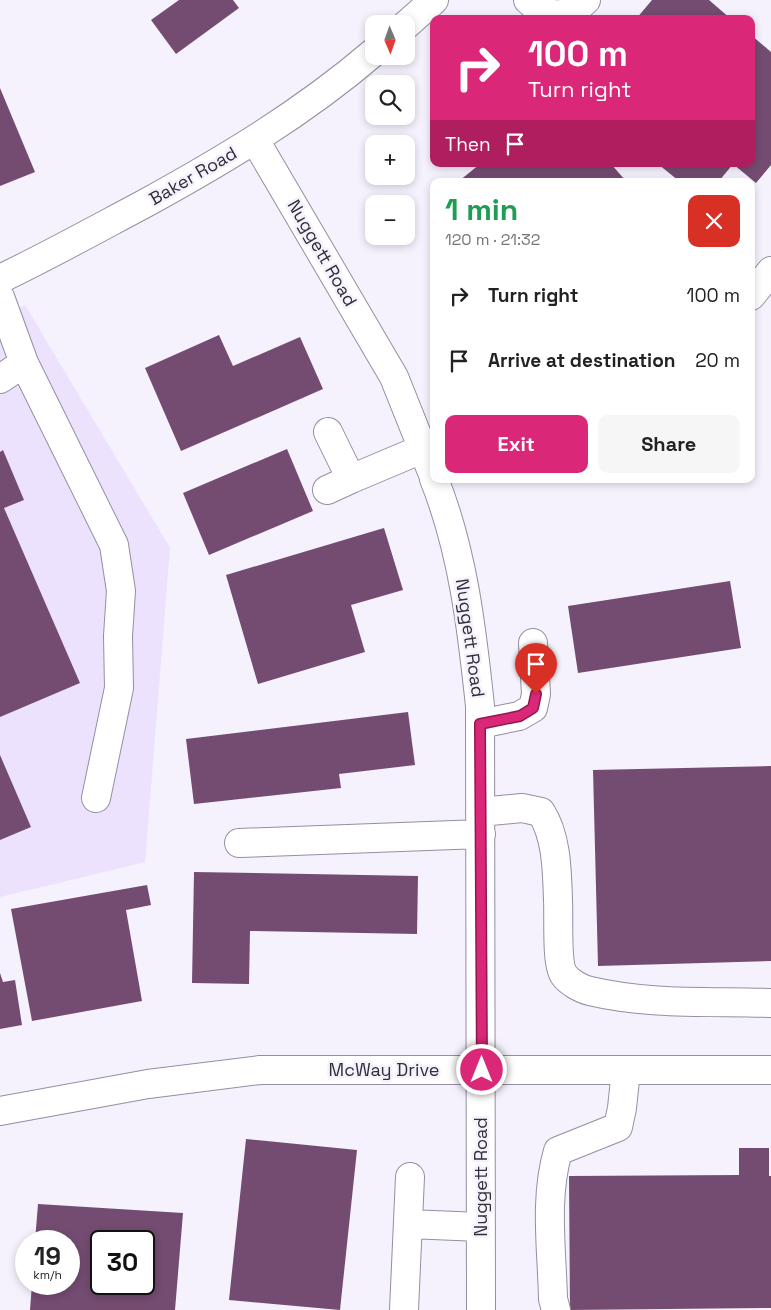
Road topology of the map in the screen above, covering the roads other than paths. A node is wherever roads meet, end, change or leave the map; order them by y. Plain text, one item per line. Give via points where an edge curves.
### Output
1 (434, 0) edge
2 (528, 0) edge
3 (586, 0) edge
4 (415, 17) edge
5 (365, 60) edge
6 (255, 140) junction
7 (771, 271) edge
8 (0, 279) edge
9 (755, 291) edge
10 (0, 297) edge
11 (24, 363) junction
12 (0, 379) edge
13 (328, 432) dead end
14 (422, 448) junction
15 (430, 468) edge
16 (436, 483) edge
17 (533, 643) dead end
18 (480, 724) junction
19 (96, 798) dead end
20 (481, 823) junction
21 (239, 843) dead end
22 (771, 1003) edge
23 (482, 1070) junction
24 (626, 1070) junction
25 (771, 1070) edge
26 (0, 1111) edge
27 (410, 1177) dead end
28 (408, 1224) junction
29 (481, 1227) junction
30 (404, 1310) edge
31 (481, 1310) edge
32 (556, 1310) edge

1 - 4 street
2 - 3 street via 551,14 567,15
5 - 6 street, Baker Road via 333,87
6 - 8 street, Baker Road via 196,176
6 - 14 street, Nuggett Road via 394,377
7 - 9 street
10 - 11 street
11 - 12 street
11 - 19 street via 114,545 121,591 119,688
13 - 14 street via 339,485
14 - 15 street, Nuggett Road
16 - 18 street, Nuggett Road via 462,579 474,644
17 - 18 street via 536,694 533,708 520,716
18 - 20 street, Nuggett Road
20 - 21 street
20 - 22 street via 522,808 541,812 548,823 557,878 563,974 574,984 588,991 620,996
20 - 23 street, Nuggett Road
23 - 24 street, McWay Drive
23 - 26 street, McWay Drive via 260,1070 148,1084
23 - 29 street, Nuggett Road
24 - 25 street, McWay Drive
24 - 32 street via 618,1127 558,1151 551,1173 549,1208
27 - 28 street
28 - 29 street
28 - 30 street
29 - 31 street, Nuggett Road

